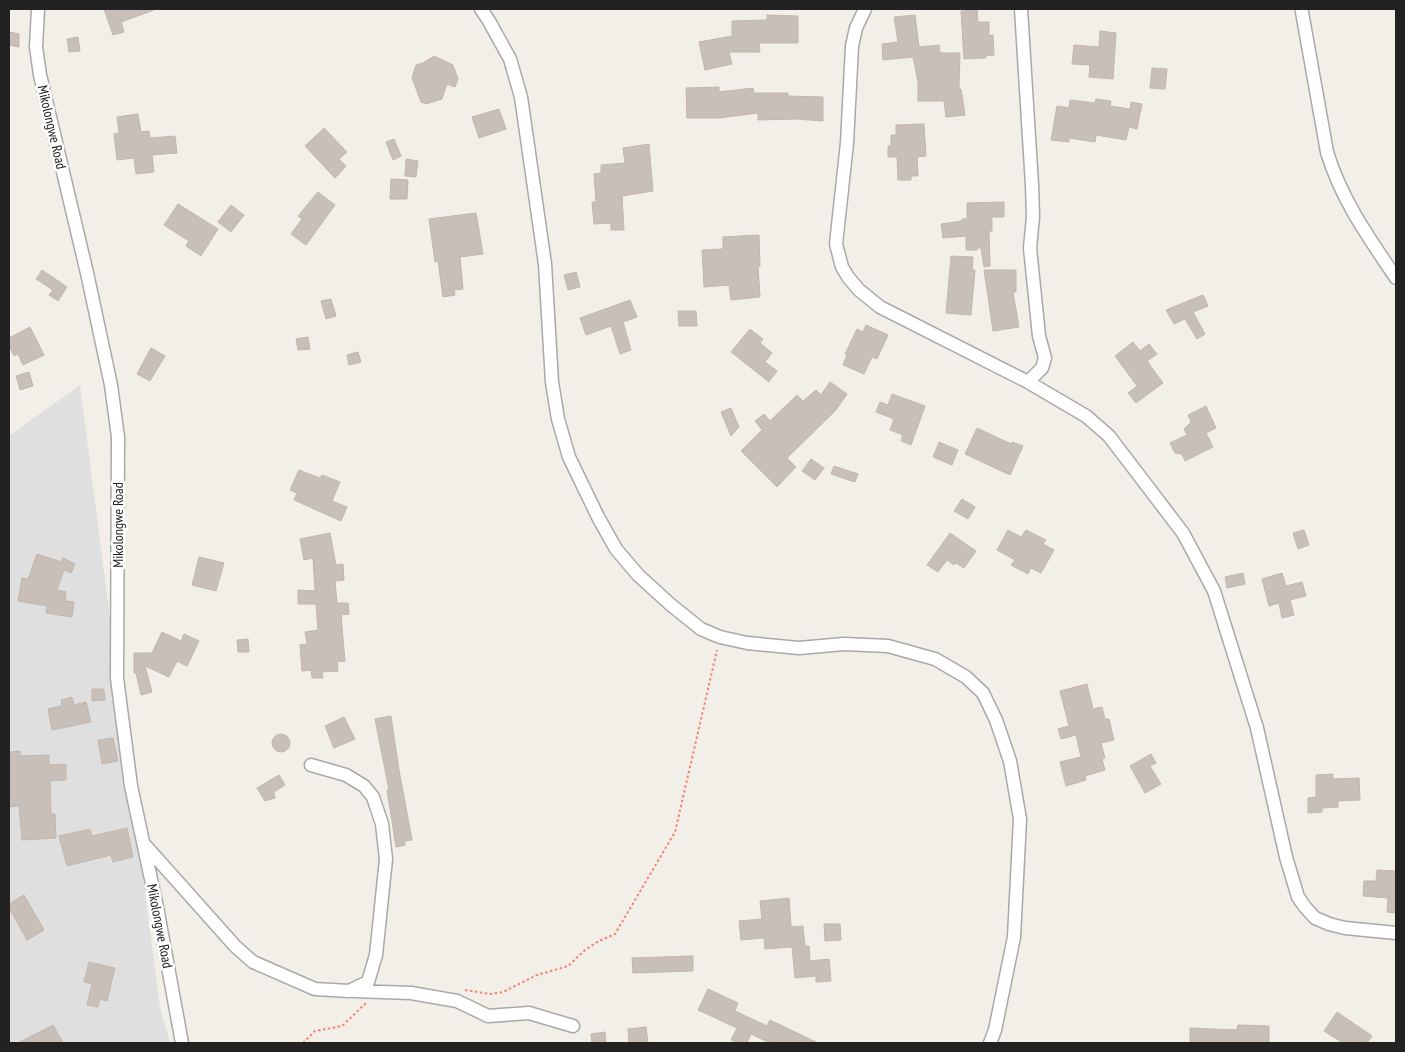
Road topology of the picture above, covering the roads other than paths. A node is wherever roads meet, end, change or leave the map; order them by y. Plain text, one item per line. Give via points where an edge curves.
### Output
1 (38, 9) edge
2 (481, 9) edge
3 (865, 9) edge
4 (1021, 9) edge
5 (1299, 10) edge
6 (1396, 278) edge
7 (1028, 382) junction
8 (311, 765) dead end
9 (143, 843) junction
10 (1396, 933) edge
11 (349, 991) junction
12 (573, 1026) dead end
13 (182, 1043) edge
14 (990, 1043) edge

1 - 9 street, Mikolongwe Road via 36,47 40,75 111,385 118,437 117,678 131,786
2 - 14 street via 510,59 521,97 545,264 552,382 558,420 569,457 616,549 638,575 671,605 701,629 720,638 799,648 844,644 888,646 935,659 966,677 983,693 1010,761 1020,819 1014,937
3 - 7 street via 852,46 847,143 836,237 842,267 859,290 880,307
4 - 7 street via 1032,185 1030,248 1039,336 1045,358 1042,368
5 - 6 street via 1333,172 1355,215
7 - 10 street via 1086,416 1109,436 1183,532 1194,552 1214,591 1254,717 1298,897 1315,918 1329,924
8 - 11 street via 346,775 364,786 373,797 382,824 386,860 376,955 368,982
9 - 11 street via 253,962 314,988
9 - 13 street, Mikolongwe Road
11 - 12 street via 411,993 457,1000 488,1016 529,1013

